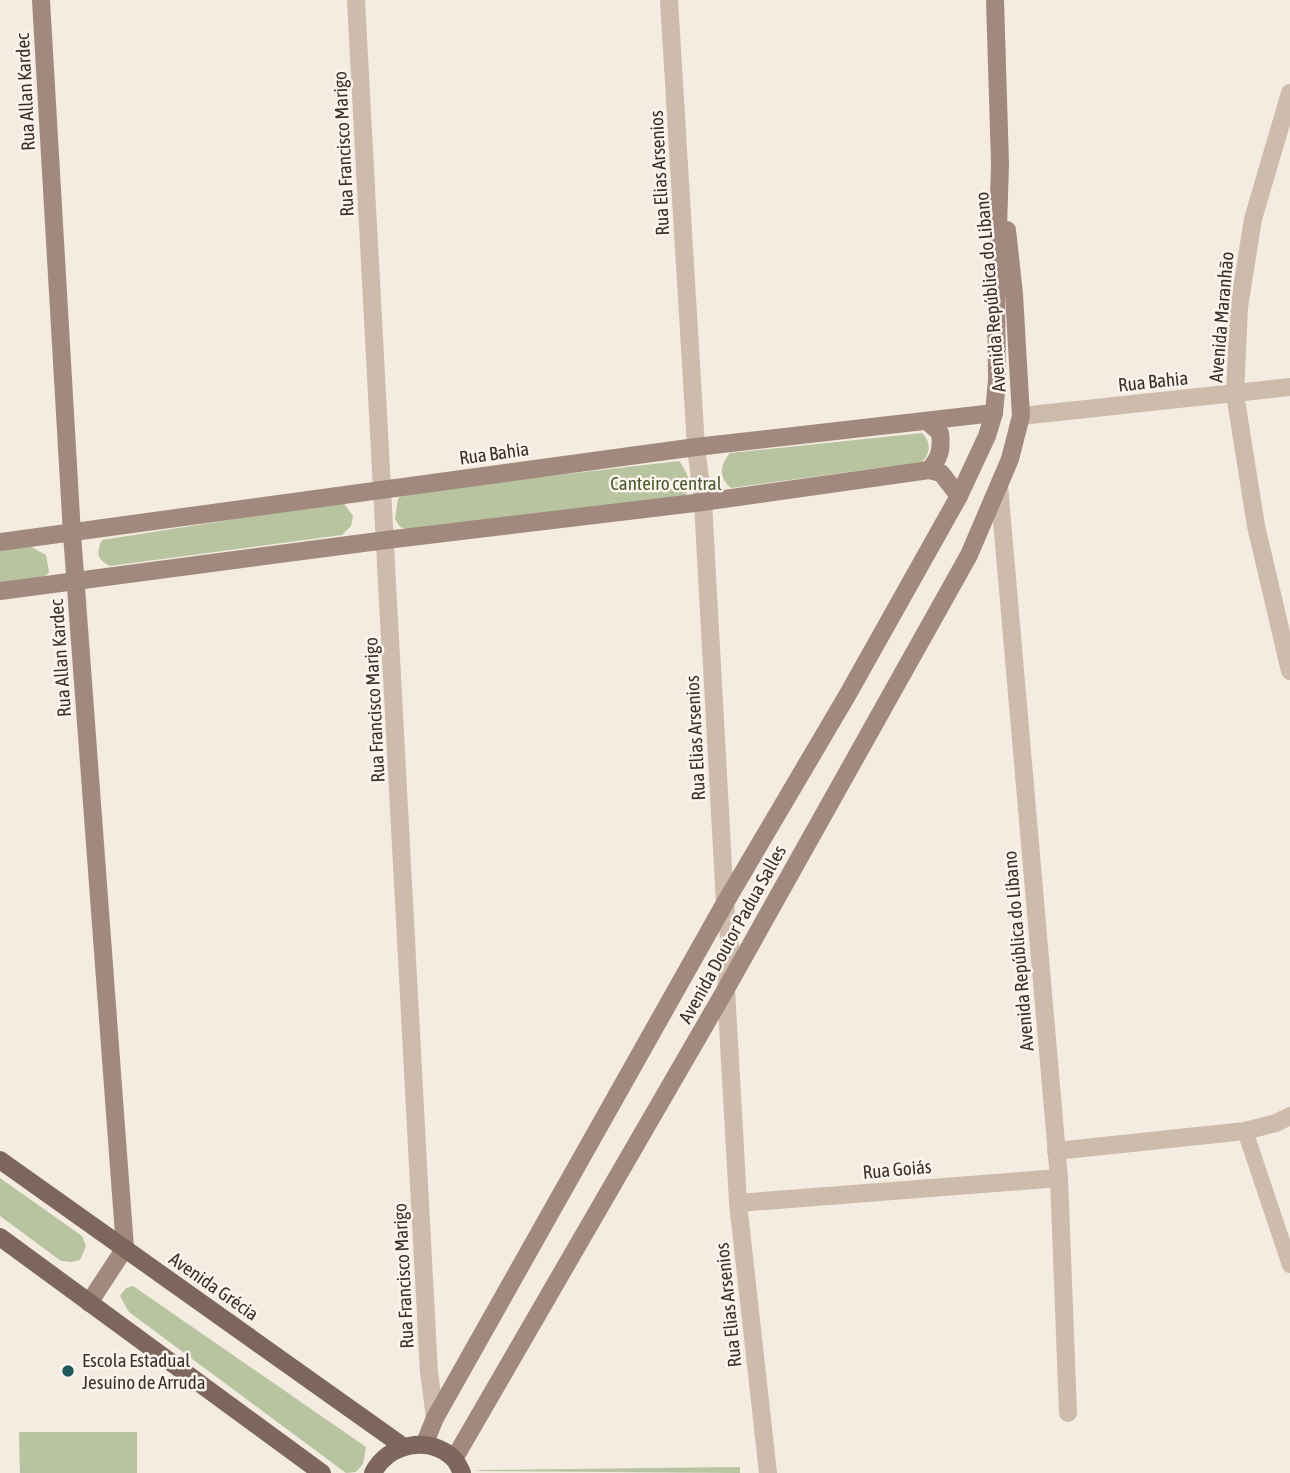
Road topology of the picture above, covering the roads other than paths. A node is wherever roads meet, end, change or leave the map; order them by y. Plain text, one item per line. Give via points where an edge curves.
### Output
1 (41, 0) edge
2 (356, 0) edge
3 (669, 0) edge
4 (995, 0) edge
5 (1290, 93) edge
6 (1000, 164) junction
7 (1290, 387) edge
8 (1235, 394) junction
9 (994, 413) junction
10 (1021, 416) junction
11 (927, 421) junction
12 (696, 447) junction
13 (929, 470) junction
14 (999, 486) junction
15 (382, 489) junction
16 (959, 496) junction
17 (703, 502) junction
18 (72, 534) junction
19 (386, 540) junction
20 (0, 542) edge
21 (76, 582) junction
22 (0, 591) edge
23 (1290, 671) edge
24 (725, 903) junction
25 (726, 989) junction
26 (1290, 1116) edge
27 (1245, 1131) junction
28 (1056, 1151) junction
29 (0, 1160) edge
30 (1059, 1178) junction
31 (738, 1203) junction
32 (0, 1237) edge
33 (125, 1248) junction
34 (1290, 1265) edge
35 (89, 1303) junction
36 (1068, 1413) dead end
37 (435, 1418) junction
38 (424, 1445) junction
39 (404, 1447) junction
40 (458, 1466) edge
41 (322, 1473) edge
42 (373, 1473) edge
43 (768, 1473) edge

1 - 18 street, Rua Allan Kardec
2 - 15 street, Rua Francisco Marigo
3 - 12 street, Rua Elias Arsenios
4 - 6 street, Avenida República do Libano
5 - 8 street, Avenida Maranhão via 1253,219 1239,307
6 - 9 street, Avenida República do Libano
6 - 10 street, Avenida República do Libano
7 - 8 street, Rua Bahia
8 - 10 street, Rua Bahia
8 - 23 street, Avenida Maranhão via 1256,526
9 - 11 street, Rua Bahia
9 - 16 street, Avenida República do Libano
10 - 14 street, Avenida Doutor Padua Salles
11 - 12 street, Rua Bahia
11 - 13 street via 940,433 941,442 940,458
12 - 15 street, Rua Bahia
12 - 17 street, Rua Elias Arsenios
13 - 16 street via 942,473
13 - 17 street
14 - 25 street, Avenida Doutor Padua Salles via 969,555
14 - 28 street, Avenida República do Líbano
15 - 18 street, Rua Bahia
15 - 19 street, Rua Francisco Marigo
16 - 24 street, Avenida Doutor Padua Salles
17 - 19 street
17 - 24 street, Rua Elias Arsenios
18 - 20 street, Rua Bahia
18 - 21 street, Rua Allan Kardec
19 - 21 street
19 - 37 street, Rua Francisco Marigo
21 - 22 street
21 - 33 street, Rua Allan Kardec
24 - 25 street, Rua Elias Arsenios via 730,947
24 - 37 street, Avenida Doutor Padua Salles
25 - 31 street, Rua Elias Arsenios
25 - 40 street, Avenida Doutor Padua Salles
26 - 27 street
27 - 28 street
27 - 34 lane
28 - 30 street, Avenida República do Líbano
29 - 33 main road, Avenida Grécia
30 - 31 street, Rua Goiás
30 - 36 street, Avenida República do Líbano
31 - 43 street, Rua Elias Arsenios
32 - 35 main road
33 - 35 street
33 - 39 main road, Avenida Grécia
35 - 41 main road
37 - 38 street, Avenida Doutor Padua Salles
38 - 39 main road
38 - 40 main road via 440,1450
39 - 42 main road via 389,1454

